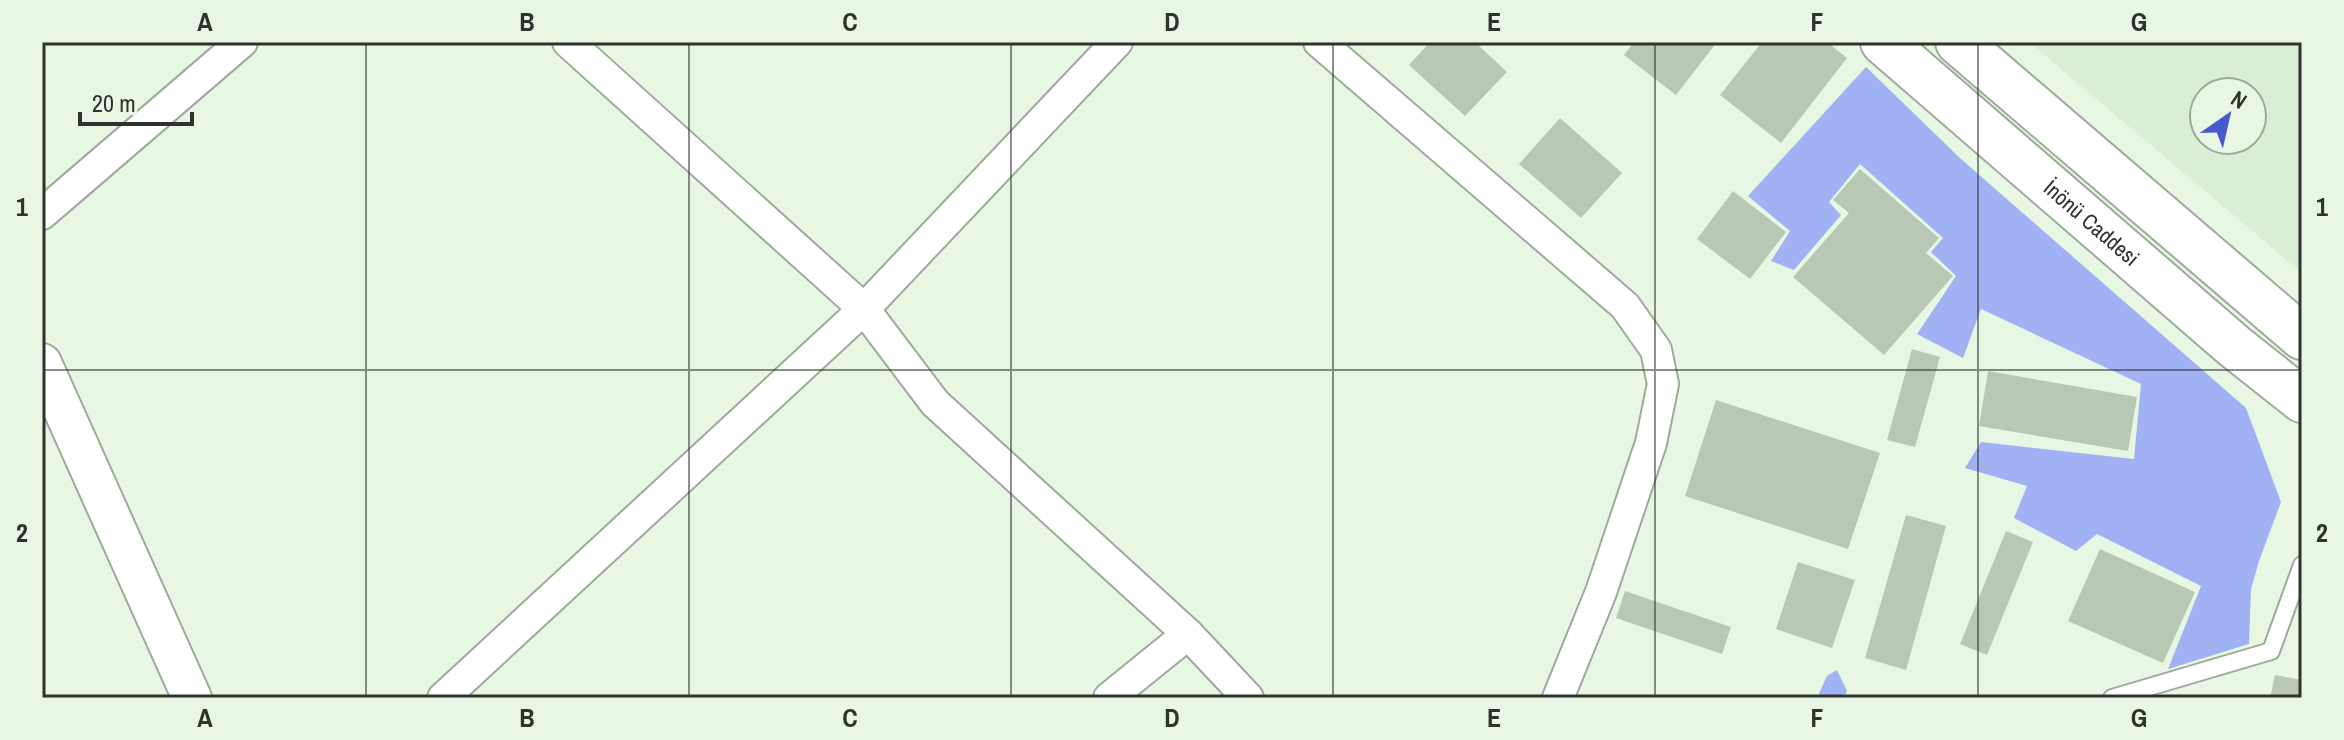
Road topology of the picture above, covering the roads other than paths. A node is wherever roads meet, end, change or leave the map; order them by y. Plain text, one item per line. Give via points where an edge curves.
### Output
1 (242, 42) edge
2 (568, 42) edge
3 (1117, 42) edge
4 (1319, 42) edge
5 (1883, 42) edge
6 (1958, 42) edge
7 (42, 214) edge
8 (864, 309) junction
9 (2302, 337) edge
10 (42, 363) edge
11 (2302, 400) edge
12 (2302, 565) edge
13 (1188, 634) junction
14 (192, 698) edge
15 (443, 698) edge
16 (1109, 698) edge
17 (1248, 698) edge
18 (1558, 698) edge
19 (2112, 698) edge

1 - 7 street
2 - 8 street
3 - 8 street
4 - 18 street via 1625,306 1656,350 1663,384 1651,443 1601,592
5 - 11 main road, İnönü Caddesi
6 - 9 main road
8 - 13 street via 935,403
8 - 15 street
10 - 14 street
12 - 19 lane via 2271,651
13 - 16 street
13 - 17 street

